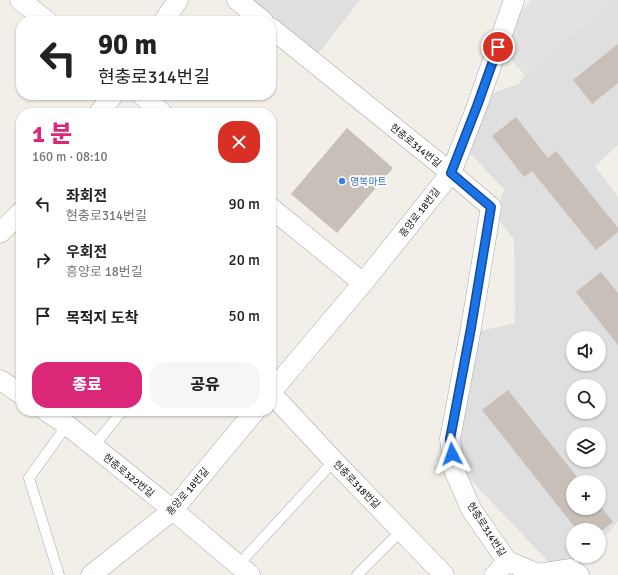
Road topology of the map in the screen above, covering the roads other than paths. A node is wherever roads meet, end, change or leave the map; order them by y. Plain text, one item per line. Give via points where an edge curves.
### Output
1 (20, 0) edge
2 (178, 0) edge
3 (237, 0) edge
4 (514, 0) edge
5 (41, 16) edge
6 (167, 16) edge
7 (257, 16) edge
8 (276, 32) edge
9 (109, 100) edge
10 (148, 100) edge
11 (103, 108) edge
12 (156, 108) edge
13 (451, 173) junction
14 (276, 212) edge
15 (16, 217) edge
16 (0, 234) edge
17 (364, 283) junction
18 (0, 380) edge
19 (276, 386) edge
20 (16, 391) edge
21 (276, 397) edge
22 (54, 416) edge
23 (118, 416) edge
24 (251, 416) edge
25 (67, 425) junction
26 (94, 447) junction
27 (334, 461) junction
28 (173, 510) junction
29 (401, 531) junction
30 (501, 568) edge
31 (244, 570) edge
32 (59, 575) edge
33 (91, 575) edge
34 (357, 575) edge
35 (444, 575) edge
36 (579, 575) edge

1 - 5 street
2 - 6 street
3 - 7 street
4 - 13 street, 흥양로 18번길
8 - 13 street, 현충로314번길
9 - 11 street
10 - 12 street
13 - 17 street, 흥양로 18번길
13 - 30 street, 현충로314번길 via 491,207 450,439 454,470
14 - 17 street
15 - 16 street
17 - 19 street, 흥양로 18번길
18 - 20 street
21 - 27 street, 현충로318번길
22 - 25 street, 현충로322번길
23 - 26 lane, 현충로322번길
24 - 28 street, 흥양로 18번길
25 - 26 street, 현충로322번길
25 - 32 lane via 29,478
26 - 28 street, 현충로322번길
27 - 29 street, 현충로318번길
27 - 31 lane, 현충로322번길
28 - 31 street, 현충로322번길
28 - 33 street, 흥양로 18번길
29 - 34 lane
29 - 35 street, 현충로318번길
30 - 36 street, 현충로314번길 via 538,574 571,569

